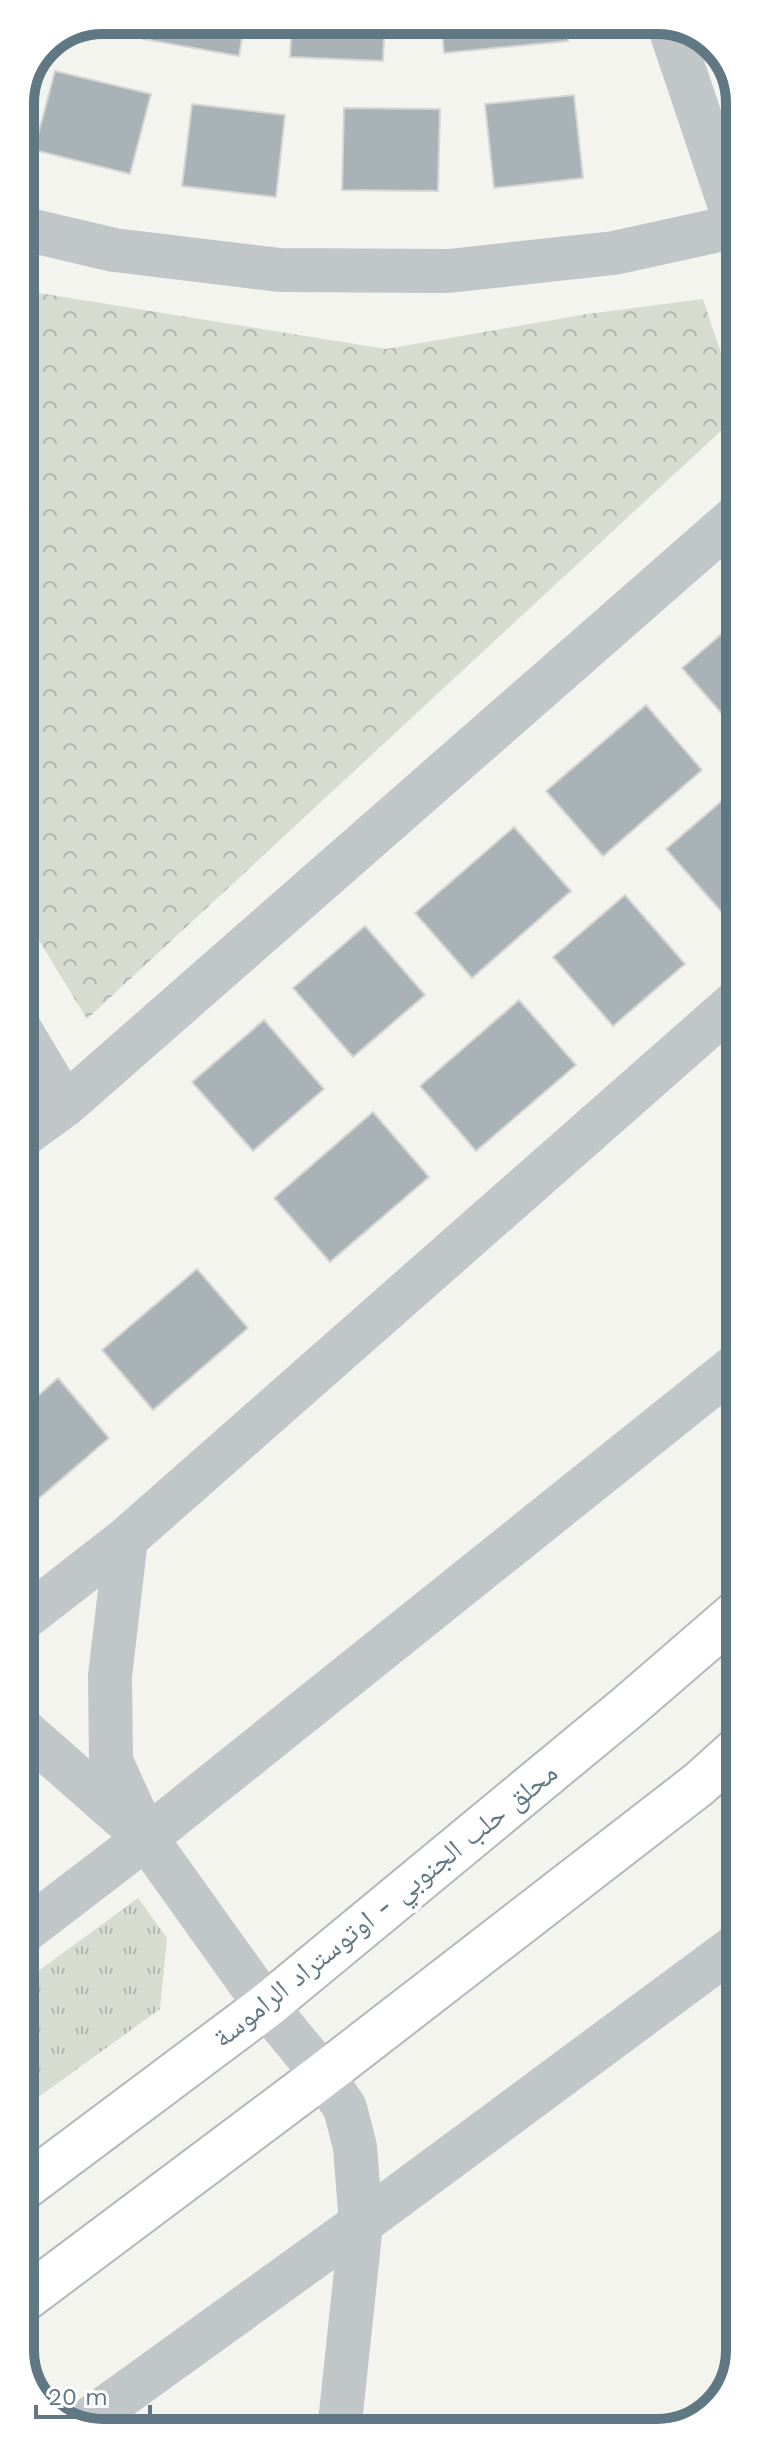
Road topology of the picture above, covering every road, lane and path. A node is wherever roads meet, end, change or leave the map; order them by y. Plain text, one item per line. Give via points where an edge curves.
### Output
1 (673, 36) edge
2 (726, 193) edge
3 (726, 228) edge
4 (34, 231) edge
5 (726, 526) edge
6 (726, 1011) edge
7 (34, 1053) edge
8 (65, 1105) junction
9 (34, 1128) edge
10 (726, 1373) edge
11 (126, 1539) junction
12 (34, 1611) edge
13 (726, 1622) edge
14 (34, 1740) edge
15 (726, 1760) edge
16 (146, 1838) junction
17 (34, 1924) edge
18 (726, 1953) edge
19 (266, 2006) junction
20 (323, 2075) junction
21 (34, 2180) edge
22 (361, 2224) junction
23 (34, 2292) edge
24 (92, 2417) edge
25 (340, 2419) edge

1 - 2 street
3 - 4 street via 614,253 448,271 280,270 114,250
5 - 8 street
6 - 11 street
7 - 8 street
8 - 9 street
10 - 16 street
11 - 12 street
11 - 16 street via 110,1676 111,1761
13 - 19 highway, محلق حلب الجنوبي - اوتوستراد الراموسة
14 - 16 street
15 - 20 highway
16 - 17 street
16 - 19 street
18 - 22 street
19 - 20 street
19 - 21 highway, محلق حلب الجنوبي - اوتوستراد الراموسة
20 - 22 street via 345,2108 355,2147
20 - 23 highway
22 - 24 street
22 - 25 street

